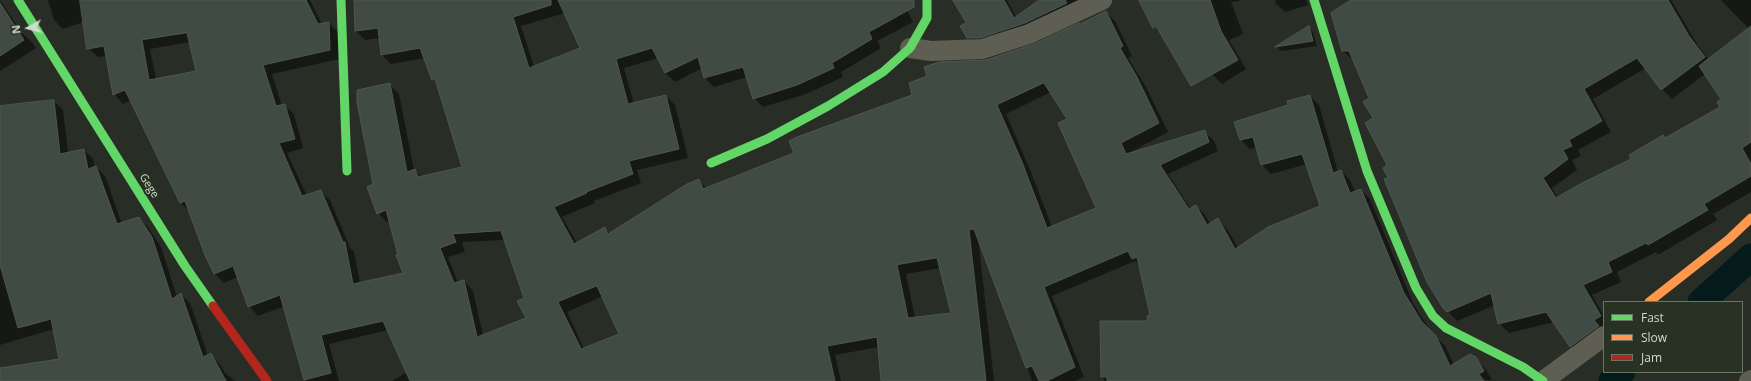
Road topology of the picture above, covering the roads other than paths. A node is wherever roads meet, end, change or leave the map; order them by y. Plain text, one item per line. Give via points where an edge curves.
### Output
1 (18, 0) edge
2 (341, 0) edge
3 (927, 0) edge
4 (1102, 0) edge
5 (1314, 0) edge
6 (910, 48) junction
7 (711, 163) dead end
8 (347, 172) dead end
9 (1751, 218) edge
10 (1650, 301) edge
11 (1603, 337) edge
12 (267, 381) edge
13 (1543, 381) edge

1 - 12 street, Gege via 185,266
2 - 8 street
3 - 6 street via 927,18
4 - 6 street via 1030,34 982,49 931,51
5 - 13 street via 1367,171 1416,288 1433,316 1446,328 1523,367
6 - 7 street via 883,72 828,106 767,139
9 - 10 street via 1729,239
11 - 13 street

